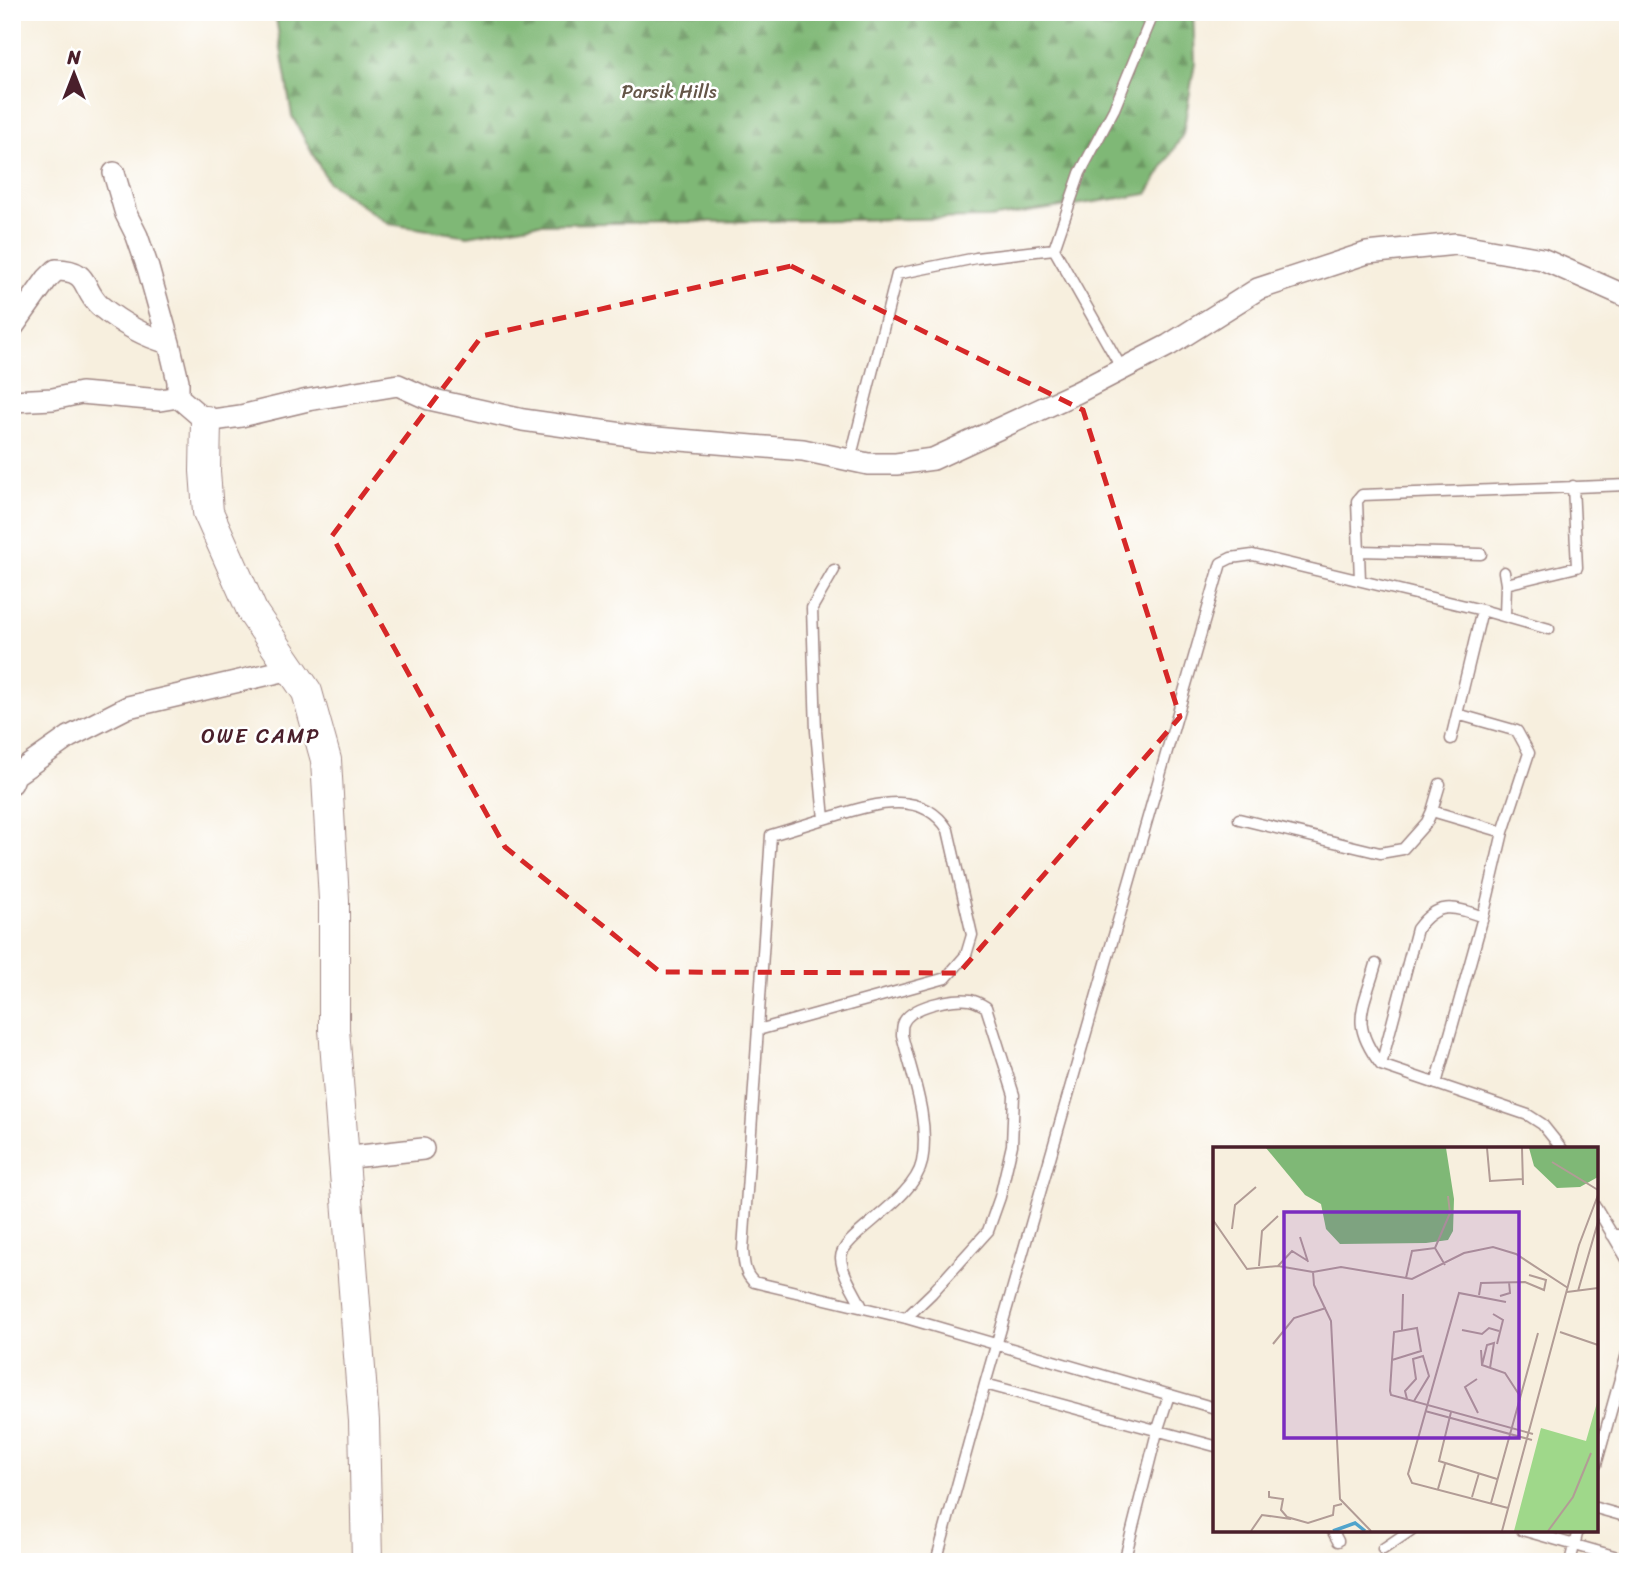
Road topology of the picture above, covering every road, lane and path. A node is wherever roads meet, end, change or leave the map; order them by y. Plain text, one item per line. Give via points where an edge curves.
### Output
1 (1154, 12) edge
2 (114, 173) dead end
3 (1054, 248) junction
4 (1628, 297) edge
5 (12, 328) edge
6 (169, 343) junction
7 (1122, 369) junction
8 (178, 397) junction
9 (12, 401) edge
10 (206, 421) junction
11 (850, 460) junction
12 (1628, 485) edge
13 (1573, 486) junction
14 (1359, 551) junction
15 (1481, 554) dead end
16 (834, 570) dead end
17 (1504, 572) dead end
18 (1360, 580) junction
19 (1506, 584) junction
20 (1482, 610) junction
21 (1505, 616) junction
22 (1549, 629) dead end
23 (291, 669) junction
24 (1457, 714) junction
25 (1451, 739) dead end
26 (13, 779) edge
27 (1440, 783) dead end
28 (1432, 811) junction
29 (824, 819) junction
30 (1239, 820) dead end
31 (1503, 832) junction
32 (1483, 917) junction
33 (1376, 964) dead end
34 (758, 1030) junction
35 (1381, 1065) junction
36 (1436, 1084) junction
37 (1560, 1147) edge
38 (423, 1149) dead end
39 (343, 1158) junction
40 (1598, 1210) edge
41 (1612, 1235) junction
42 (1628, 1235) edge
43 (1628, 1261) edge
44 (862, 1307) junction
45 (906, 1318) junction
46 (996, 1345) junction
47 (1628, 1350) edge
48 (985, 1384) junction
49 (1169, 1395) junction
50 (1213, 1407) edge
51 (1157, 1432) junction
52 (1213, 1446) edge
53 (1598, 1458) edge
54 (1598, 1509) edge
55 (1628, 1517) edge
56 (1408, 1532) edge
57 (1528, 1532) edge
58 (1578, 1532) edge
59 (1574, 1546) junction
60 (1383, 1549) dead end
61 (1628, 1560) edge
62 (367, 1562) edge
63 (936, 1562) edge
64 (1124, 1562) edge
65 (1570, 1562) edge

1 - 3 lane via 1114,109 1080,173
2 - 6 street
3 - 7 lane
3 - 11 lane via 897,274
4 - 7 street via 1542,259 1493,250 1457,244 1367,253 1258,289
5 - 6 street via 47,279 63,270 80,276 93,300 135,331
6 - 8 street
7 - 11 street via 933,459 896,464
8 - 9 street via 160,400 81,393
8 - 10 street
10 - 11 street via 398,385 429,398 523,420 645,438 803,450
10 - 23 street via 208,512 253,613
12 - 13 lane
13 - 14 lane via 1362,495 1357,501
13 - 19 lane via 1577,567
14 - 15 lane
14 - 18 lane
16 - 29 lane via 812,608
17 - 19 lane
18 - 20 lane
18 - 46 lane via 1253,555 1221,563
19 - 21 lane
20 - 21 lane
20 - 24 lane
21 - 22 lane
23 - 26 street via 128,707 69,737
23 - 39 street via 307,692 326,760 334,900 334,1030
24 - 25 lane
24 - 31 lane via 1517,731 1529,753
27 - 28 lane
28 - 30 lane via 1402,849 1380,853
28 - 31 lane
29 - 34 lane via 771,835
29 - 34 lane via 876,804 897,803 918,805 942,820 972,935 966,955 946,978
31 - 32 lane
32 - 35 lane via 1450,908 1436,910 1417,929
32 - 36 lane
33 - 35 lane via 1360,1020 1370,1050
34 - 44 lane via 745,1269 754,1282
35 - 36 lane
36 - 37 lane via 1528,1115
38 - 39 street
39 - 62 street via 364,1421
40 - 41 lane
41 - 42 lane
41 - 43 lane
44 - 45 lane
44 - 45 lane via 842,1266 842,1249 906,1191 922,1164 923,1113 902,1024 927,1005 973,1001 986,1007 1014,1095 1012,1145 988,1231
45 - 46 lane
46 - 48 lane
46 - 49 lane
47 - 53 lane
48 - 51 lane
48 - 63 lane
49 - 50 lane
49 - 51 lane
51 - 52 lane
51 - 64 lane
54 - 55 lane
56 - 60 lane
57 - 59 lane
58 - 59 lane
59 - 61 lane
59 - 65 lane

